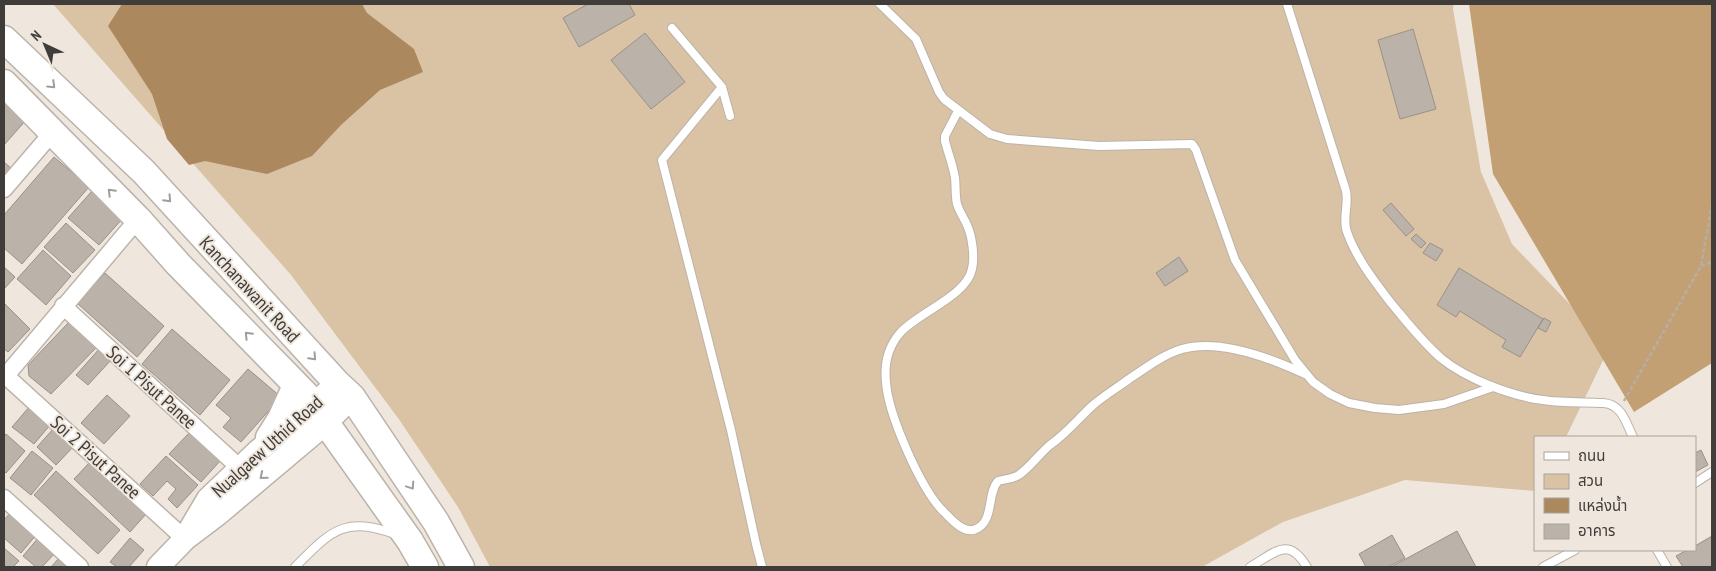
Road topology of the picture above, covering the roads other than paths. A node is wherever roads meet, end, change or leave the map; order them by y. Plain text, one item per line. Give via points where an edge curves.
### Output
1 (880, 4) edge
2 (1287, 4) edge
3 (672, 28) dead end
4 (4, 39) edge
5 (4, 84) edge
6 (722, 87) junction
7 (958, 111) junction
8 (730, 116) dead end
9 (52, 133) junction
10 (4, 188) edge
11 (138, 219) junction
12 (63, 306) junction
13 (1307, 375) junction
14 (5, 377) edge
15 (295, 383) junction
16 (1493, 387) junction
17 (344, 390) junction
18 (321, 413) junction
19 (1632, 436) edge
20 (293, 450) junction
21 (258, 451) junction
22 (349, 455) junction
23 (240, 468) junction
24 (1712, 472) edge
25 (1696, 482) edge
26 (4, 498) edge
27 (185, 539) junction
28 (410, 540) junction
29 (1573, 551) edge
30 (1658, 551) edge
31 (80, 567) edge
32 (158, 567) edge
33 (295, 567) edge
34 (425, 567) edge
35 (461, 567) edge
36 (762, 567) edge
37 (1250, 567) edge
38 (1307, 567) edge
39 (1543, 567) edge
40 (1667, 567) edge

1 - 7 lane via 916,39 941,96
2 - 16 lane via 1346,191 1345,228 1353,246 1383,292 1435,352 1457,369
3 - 6 lane
4 -> 17 main road, Kanchanawanit Road via 144,172
5 - 9 main road, Kanchanawanit Road
6 - 8 lane
6 - 36 lane via 662,160
7 - 13 lane via 1001,138 1099,146 1192,144 1235,260
7 - 13 lane via 945,141 955,176 958,205 968,226 973,253 972,272 962,286 897,336 887,355 885,380 895,417 922,482 956,523 969,531 981,526 997,482 1021,474 1098,402 1162,357 1191,347 1216,348 1271,360
9 - 10 street
11 -> 9 main road, Kanchanawanit Road
11 - 12 street
15 -> 11 main road, Kanchanawanit Road
12 - 14 street
12 - 23 street, Soi 1 Pisut Panee
13 - 16 lane via 1343,400 1386,410 1444,404
14 - 27 street, Soi 2 Pisut Panee
15 - 18 main road, Kanchanawanit Road
15 - 21 street via 279,418
16 - 19 lane via 1532,399 1608,403 1619,409
17 - 18 street, Nualgaew Uthid Road
17 -> 35 main road, Kanchanawanit Road via 436,522
18 - 20 street, Nualgaew Uthid Road
18 - 21 street, Nualgaew Uthid Road
18 - 22 main road, Kanchanawanit Road
20 - 22 street via 328,447
20 -> 27 street, Nualgaew Uthid Road
21 - 23 street, Nualgaew Uthid Road
22 - 28 main road, Kanchanawanit Road
23 - 27 street, Nualgaew Uthid Road via 208,499
24 - 25 lane
26 - 31 street
27 - 32 street, Nualgaew Uthid Road
28 - 33 lane via 379,528 351,526 336,530 325,538
28 - 34 main road, Kanchanawanit Road
29 - 39 lane
30 - 40 lane
37 - 38 lane via 1285,549 1296,552

